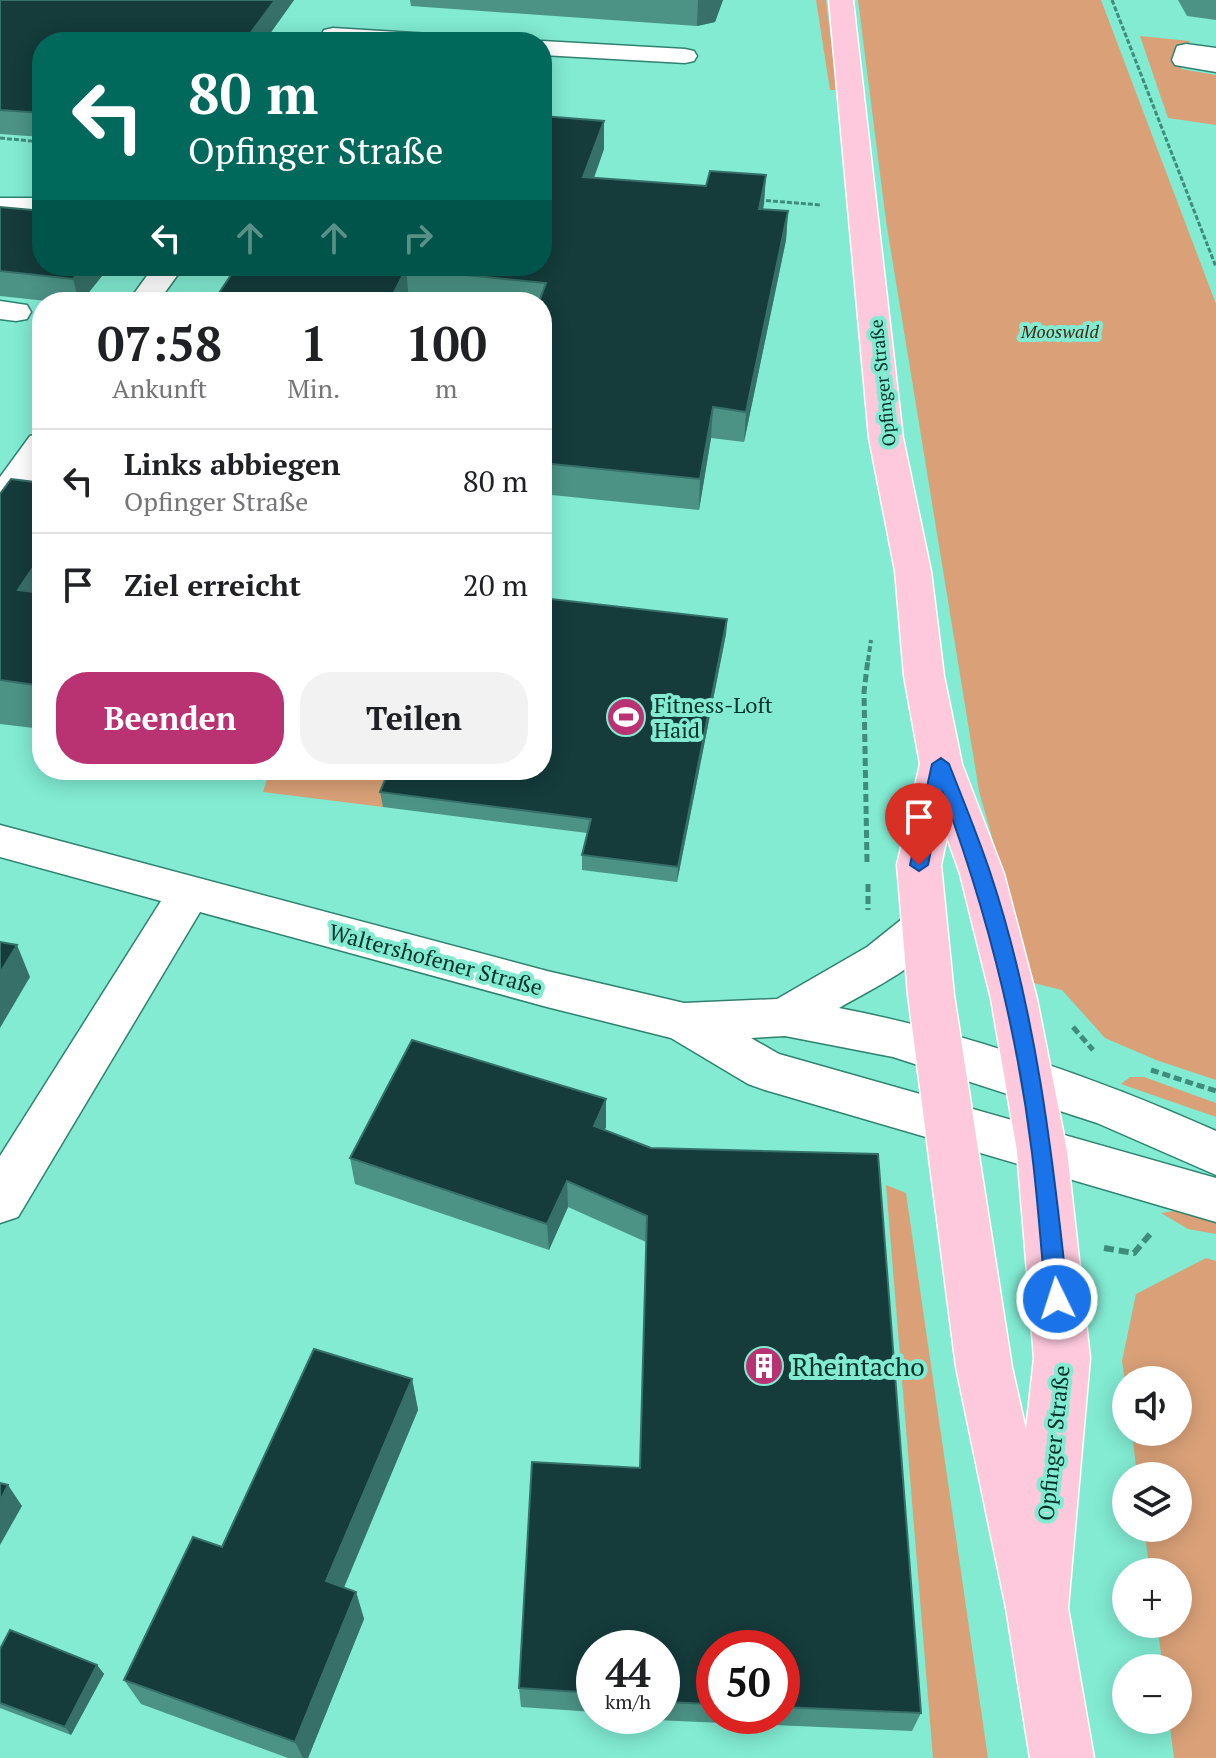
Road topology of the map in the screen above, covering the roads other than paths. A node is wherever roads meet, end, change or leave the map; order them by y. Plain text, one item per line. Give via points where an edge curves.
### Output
1 (841, 0) edge
2 (552, 49) edge
3 (1216, 55) edge
4 (685, 56) dead end
5 (1216, 65) edge
6 (32, 207) edge
7 (3, 210) edge
8 (32, 457) edge
9 (0, 502) edge
10 (941, 764) junction
11 (0, 841) edge
12 (189, 893) junction
13 (923, 927) junction
14 (785, 1017) junction
15 (684, 1022) junction
16 (939, 1052) junction
17 (1030, 1079) junction
18 (948, 1123) junction
19 (1042, 1151) junction
20 (1216, 1154) edge
21 (1216, 1200) edge
22 (0, 1201) edge
23 (1037, 1608) junction
24 (1062, 1758) edge

1 - 10 main road, Opfinger Straße via 886,438 913,571 924,676
2 - 4 street
3 - 5 street via 1186,51 1184,60
6 - 7 street
8 - 9 street
10 - 13 main road, Opfinger Straße via 919,865
10 - 17 main road, Opfinger Straße via 982,874
11 - 12 street, Waltershofener Straße
12 - 15 street, Waltershofener Straße
12 - 22 street
13 - 14 street, Waltershofener Straße via 883,960
13 - 16 main road, Opfinger Straße
14 - 15 street, Waltershofener Straße
14 - 16 street, Waltershofener Straße
15 - 18 street, Waltershofener Straße via 765,1070
16 - 17 street, Waltershofener Straße
16 - 18 main road, Opfinger Straße
17 - 19 main road, Opfinger Straße
17 - 20 street, Waltershofener Straße via 1111,1107
18 - 19 street, Waltershofener Straße
18 - 23 main road, Opfinger Straße via 984,1367
19 - 21 street, Waltershofener Straße
19 - 23 main road, Opfinger Straße via 1062,1358
23 - 24 main road, Opfinger Straße

